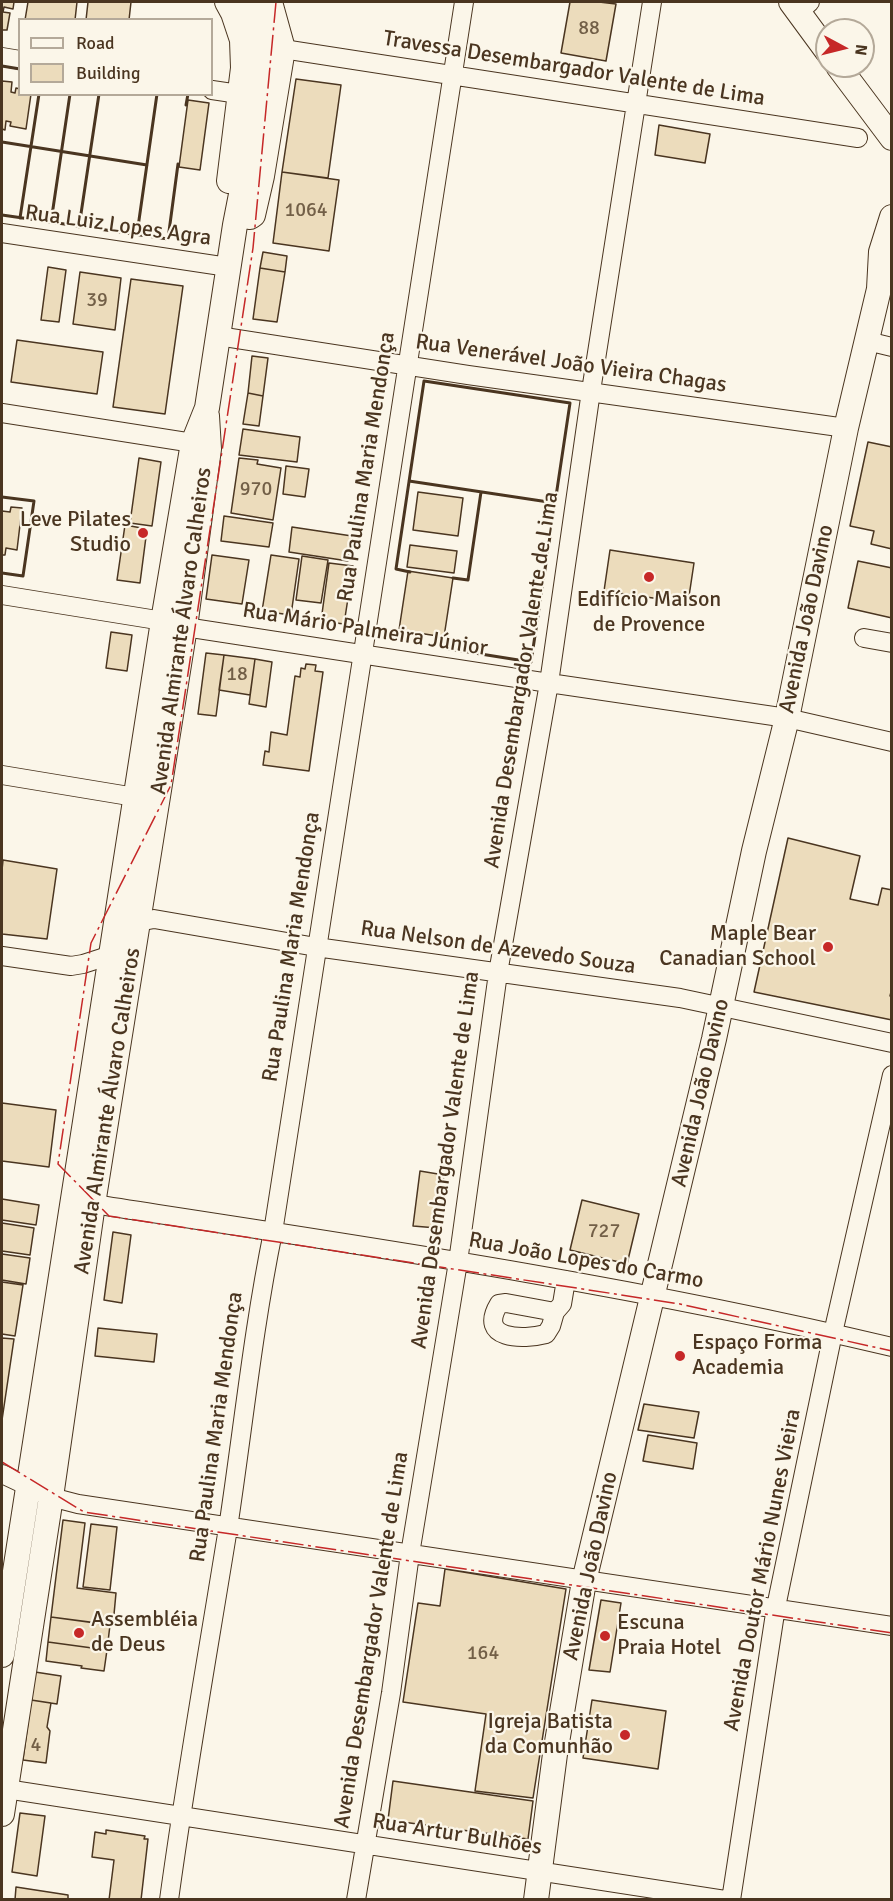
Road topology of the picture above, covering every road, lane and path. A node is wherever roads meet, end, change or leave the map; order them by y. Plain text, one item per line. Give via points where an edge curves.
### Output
1 (227, 2) edge
2 (251, 2) edge
3 (270, 2) edge
4 (464, 2) edge
5 (652, 2) edge
6 (800, 5) edge
7 (815, 31) edge
8 (283, 48) junction
9 (2, 57) edge
10 (18, 60) edge
11 (453, 75) junction
12 (846, 78) edge
13 (213, 90) edge
14 (239, 94) junction
15 (635, 102) junction
16 (858, 138) dead end
17 (889, 141) edge
18 (891, 217) edge
19 (235, 225) junction
20 (2, 233) edge
21 (229, 262) junction
22 (885, 279) edge
23 (218, 336) junction
24 (867, 341) junction
25 (891, 347) edge
26 (408, 365) junction
27 (591, 391) junction
28 (207, 408) junction
29 (2, 413) edge
30 (846, 428) junction
31 (193, 443) junction
32 (2, 595) edge
33 (174, 624) junction
34 (864, 638) dead end
35 (891, 643) edge
36 (362, 654) junction
37 (549, 683) junction
38 (787, 717) junction
39 (891, 741) edge
40 (2, 775) edge
41 (135, 797) junction
42 (138, 922) junction
43 (316, 947) junction
44 (2, 956) edge
45 (111, 956) junction
46 (498, 973) junction
47 (722, 1006) junction
48 (891, 1043) edge
49 (891, 1075) edge
50 (93, 1204) junction
51 (273, 1232) junction
52 (458, 1262) junction
53 (566, 1280) junction
54 (653, 1296) junction
55 (555, 1312) dead end
56 (833, 1333) junction
57 (891, 1347) edge
58 (2, 1474) edge
59 (29, 1486) junction
60 (51, 1497) junction
61 (228, 1526) junction
62 (410, 1554) junction
63 (584, 1581) junction
64 (776, 1608) junction
65 (891, 1626) edge
66 (2, 1655) edge
67 (6, 1789) junction
68 (2, 1814) edge
69 (181, 1816) junction
70 (364, 1845) junction
71 (539, 1872) junction
72 (169, 1899) edge
73 (356, 1899) edge
74 (536, 1899) edge
75 (724, 1899) edge
76 (731, 1899) edge

1 - 14 main road via 242,40
2 - 19 main road, Avenida Almirante Álvaro Calheiros via 261,25 264,57
3 - 8 main road
4 - 11 street, Rua Paulina Maria Mendonça
5 - 15 street, Avenida Desembargador Valente de Lima
6 - 7 main road
8 - 11 street, Travessa Desembargador Valente de Lima
8 - 19 main road via 253,215
9 - 10 street
11 - 15 street, Travessa Desembargador Valente de Lima
11 - 26 street, Rua Paulina Maria Mendonça
12 - 17 main road
13 - 14 street
14 - 21 main road via 224,225
15 - 16 street, Travessa Desembargador Valente de Lima
15 - 27 street, Avenida Desembargador Valente de Lima
18 - 22 main road, Avenida João Davino via 881,252
19 - 21 main road, Avenida Almirante Álvaro Calheiros
20 - 21 street, Rua Luiz Lopes Agra
21 - 23 main road, Avenida Almirante Álvaro Calheiros
22 - 24 main road, Avenida João Davino
23 - 26 street, Rua Venerável João Vieira Chagas
23 - 28 main road, Avenida Almirante Álvaro Calheiros
24 - 25 street
24 - 30 main road, Avenida João Davino
26 - 27 street, Rua Venerável João Vieira Chagas
26 - 36 street, Rua Paulina Maria Mendonça
27 - 30 street, Rua Venerável João Vieira Chagas
27 - 37 street, Avenida Desembargador Valente de Lima
28 - 31 main road, Avenida Almirante Álvaro Calheiros
28 - 33 main road, Avenida Almirante Álvaro Calheiros via 209,448
29 - 31 street
30 - 38 main road, Avenida João Davino
31 - 33 main road, Avenida Almirante Álvaro Calheiros
32 - 33 street, Rua Mário Palmeira Júnior
33 - 36 street, Rua Mário Palmeira Júnior
33 - 41 main road, Avenida Almirante Álvaro Calheiros
33 - 42 main road, Avenida Almirante Álvaro Calheiros
34 - 35 street
36 - 37 street, Rua Mário Palmeira Júnior
36 - 43 street, Rua Paulina Maria Mendonça
37 - 38 street, Rua Mário Palmeira Júnior
37 - 46 street, Avenida Desembargador Valente de Lima
38 - 39 street, Rua Mário Palmeira Júnior
38 - 47 main road, Avenida João Davino
40 - 41 street
41 - 45 main road, Avenida Almirante Álvaro Calheiros
42 - 43 street, Rua Nelson de Azevedo Souza via 154,919
42 - 45 street
42 - 50 main road, Avenida Almirante Álvaro Calheiros
43 - 46 street, Rua Nelson de Azevedo Souza
43 - 51 street, Rua Paulina Maria Mendonça
44 - 45 street via 71,966
45 - 59 main road, Avenida Almirante Álvaro Calheiros
46 - 47 street, Rua Nelson de Azevedo Souza
46 - 52 street, Avenida Desembargador Valente de Lima
47 - 48 street, Rua Nelson de Azevedo Souza
47 - 54 main road, Avenida João Davino
49 - 56 street, Avenida Doutor Mário Nunes Vieira
50 - 51 street, Rua João Lopes do Carmo
50 - 60 main road, Avenida Almirante Álvaro Calheiros
51 - 52 street, Rua João Lopes do Carmo
51 - 61 street, Rua Paulina Maria Mendonça via 260,1294
52 - 53 street, Rua João Lopes do Carmo
52 - 62 street, Avenida Desembargador Valente de Lima
53 - 54 street, Rua João Lopes do Carmo
53 - 55 street via 562,1304
54 - 56 street, Rua João Lopes do Carmo
54 - 63 main road, Avenida João Davino
56 - 57 street, Rua João Lopes do Carmo
56 - 64 street, Avenida Doutor Mário Nunes Vieira
58 - 59 street
59 - 60 street
59 - 66 main road, Avenida Almirante Álvaro Calheiros
60 - 61 street
60 - 67 main road, Avenida Almirante Álvaro Calheiros
61 - 62 street
61 - 69 street, Rua Paulina Maria Mendonça
62 - 63 street
62 - 70 street, Avenida Desembargador Valente de Lima
63 - 64 street
63 - 71 main road, Avenida João Davino
64 - 65 street
64 - 76 street, Avenida Doutor Mário Nunes Vieira
67 - 68 main road, Avenida Almirante Álvaro Calheiros
67 - 69 street, Rua Artur Bulhões
69 - 70 street, Rua Artur Bulhões
69 - 72 street, Rua Paulina Maria Mendonça
70 - 71 street, Rua Artur Bulhões
70 - 73 street, Avenida Desembargador Valente de Lima
71 - 74 main road, Avenida João Davino
71 - 75 street, Rua Artur Bulhões

